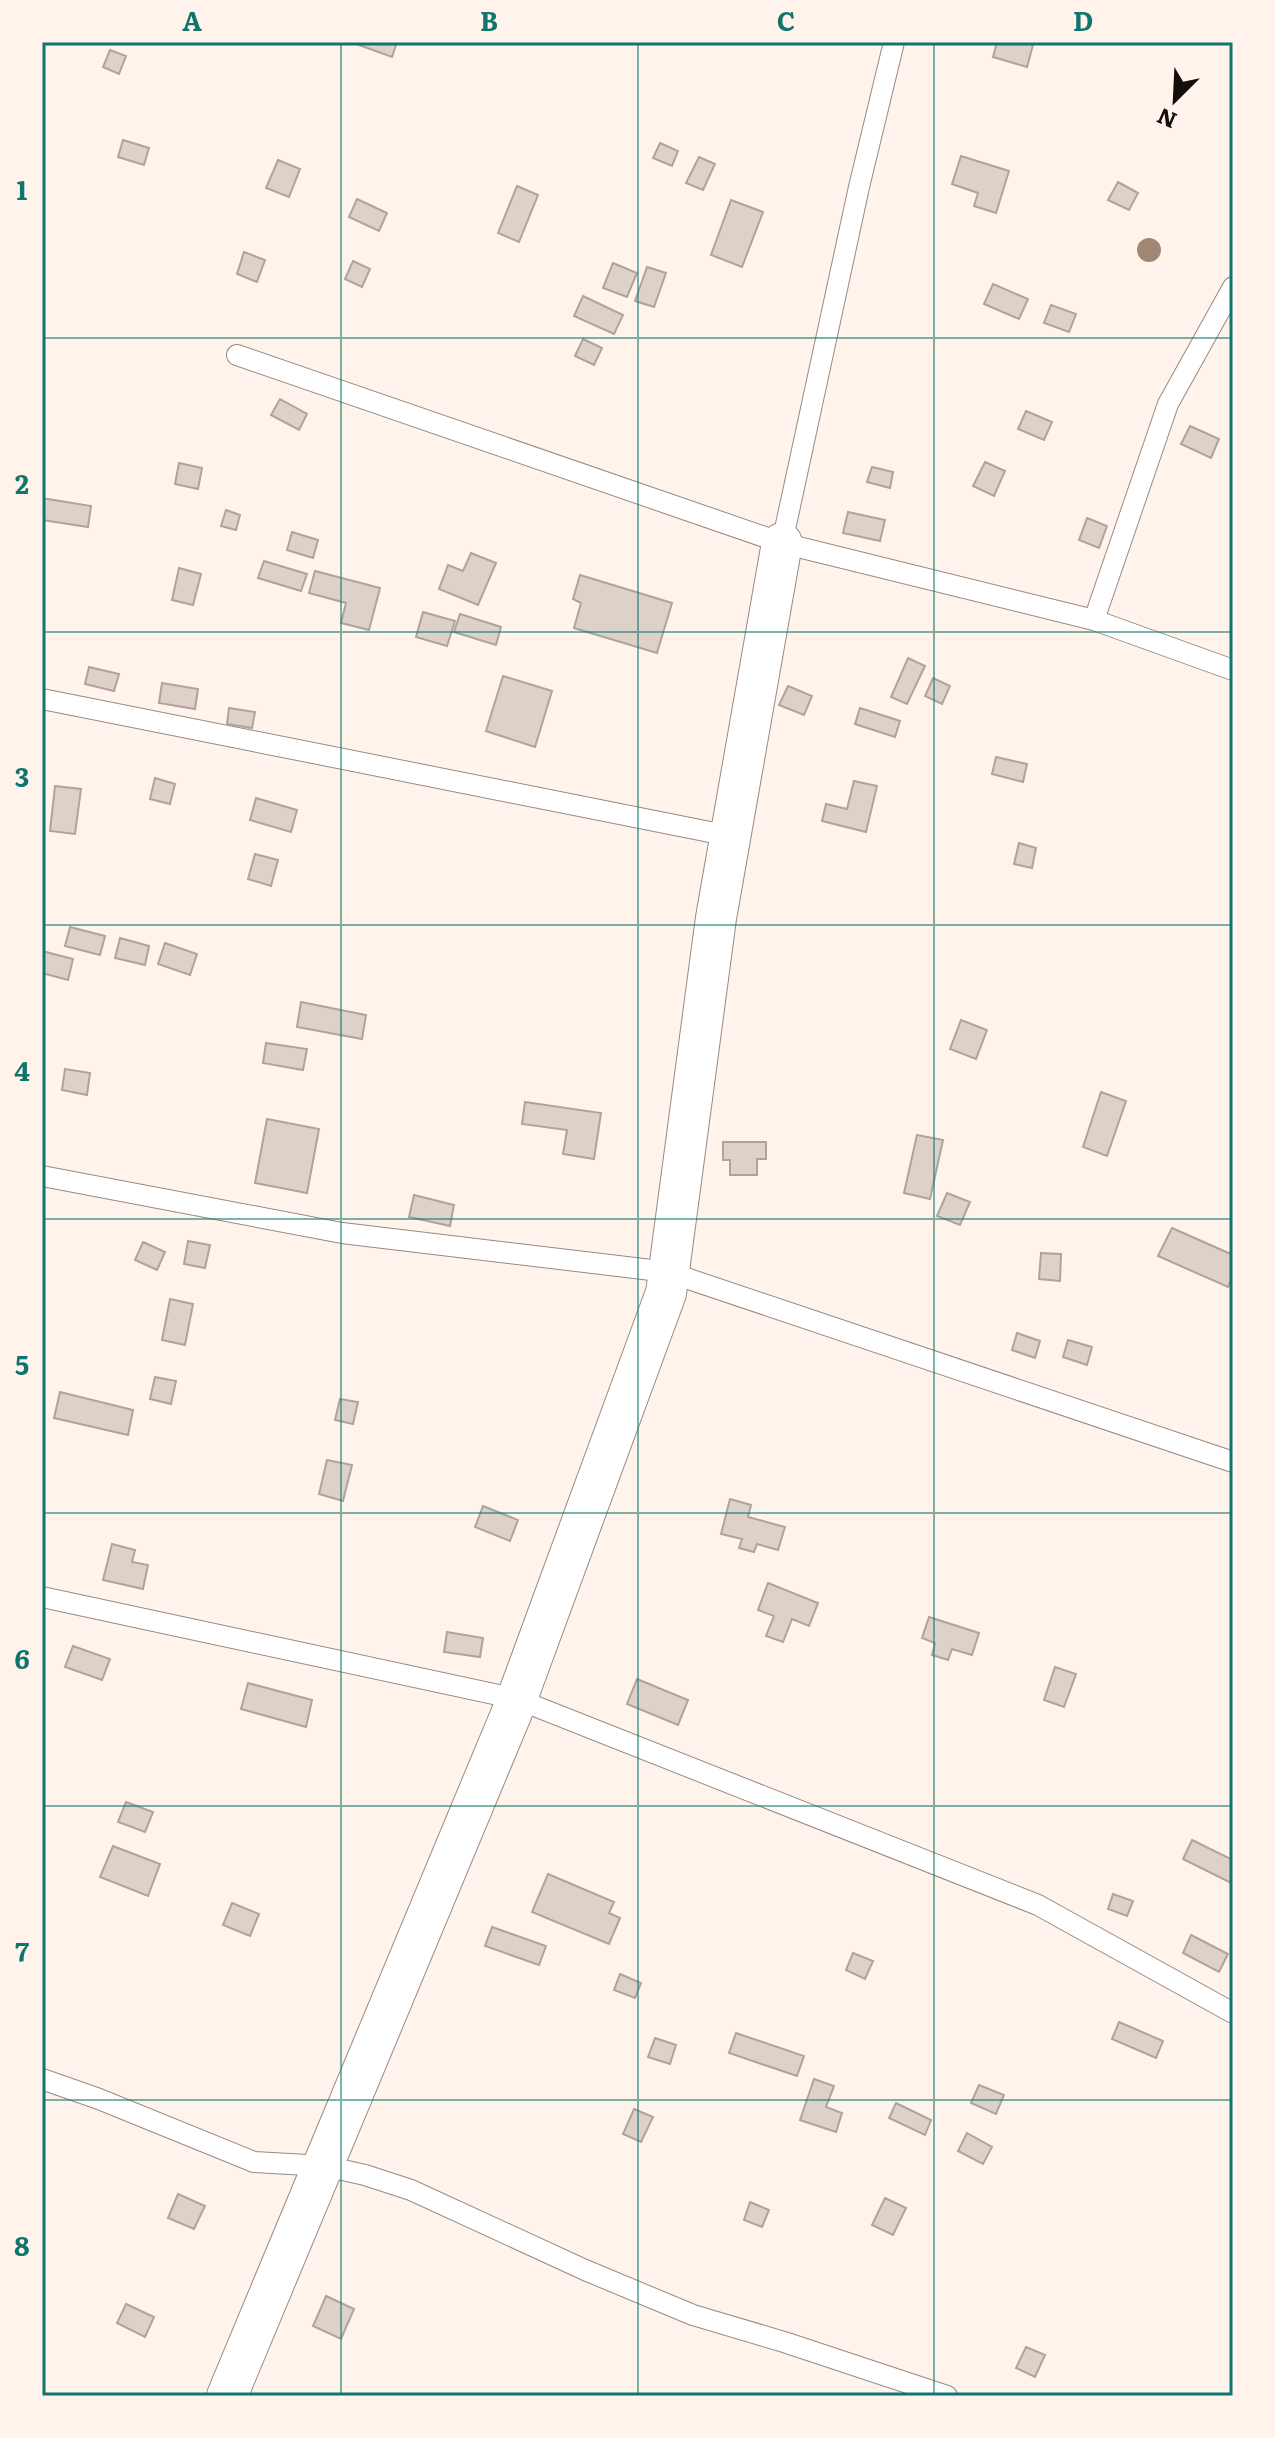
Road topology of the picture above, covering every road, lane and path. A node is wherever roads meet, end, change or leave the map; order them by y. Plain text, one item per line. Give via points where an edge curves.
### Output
1 (894, 42) edge
2 (1233, 287) edge
3 (237, 355) dead end
4 (782, 543) junction
5 (1094, 620) junction
6 (1233, 670) edge
7 (42, 699) edge
8 (730, 836) junction
9 (42, 1176) edge
10 (668, 1272) junction
11 (1233, 1462) edge
12 (42, 1597) edge
13 (517, 1699) junction
14 (1233, 2013) edge
15 (42, 2079) edge
16 (325, 2166) junction
17 (227, 2396) edge
18 (947, 2396) edge

1 - 4 lane
2 - 5 lane via 1168,404
3 - 4 lane
4 - 5 lane
4 - 8 street
5 - 6 lane
7 - 8 lane
8 - 10 street
9 - 10 lane via 342,1233
10 - 11 lane
10 - 13 street via 666,1293
12 - 13 lane
13 - 14 lane via 1038,1905
13 - 16 street
15 - 16 lane via 254,2162
16 - 17 street
16 - 18 lane via 411,2190 693,2315

